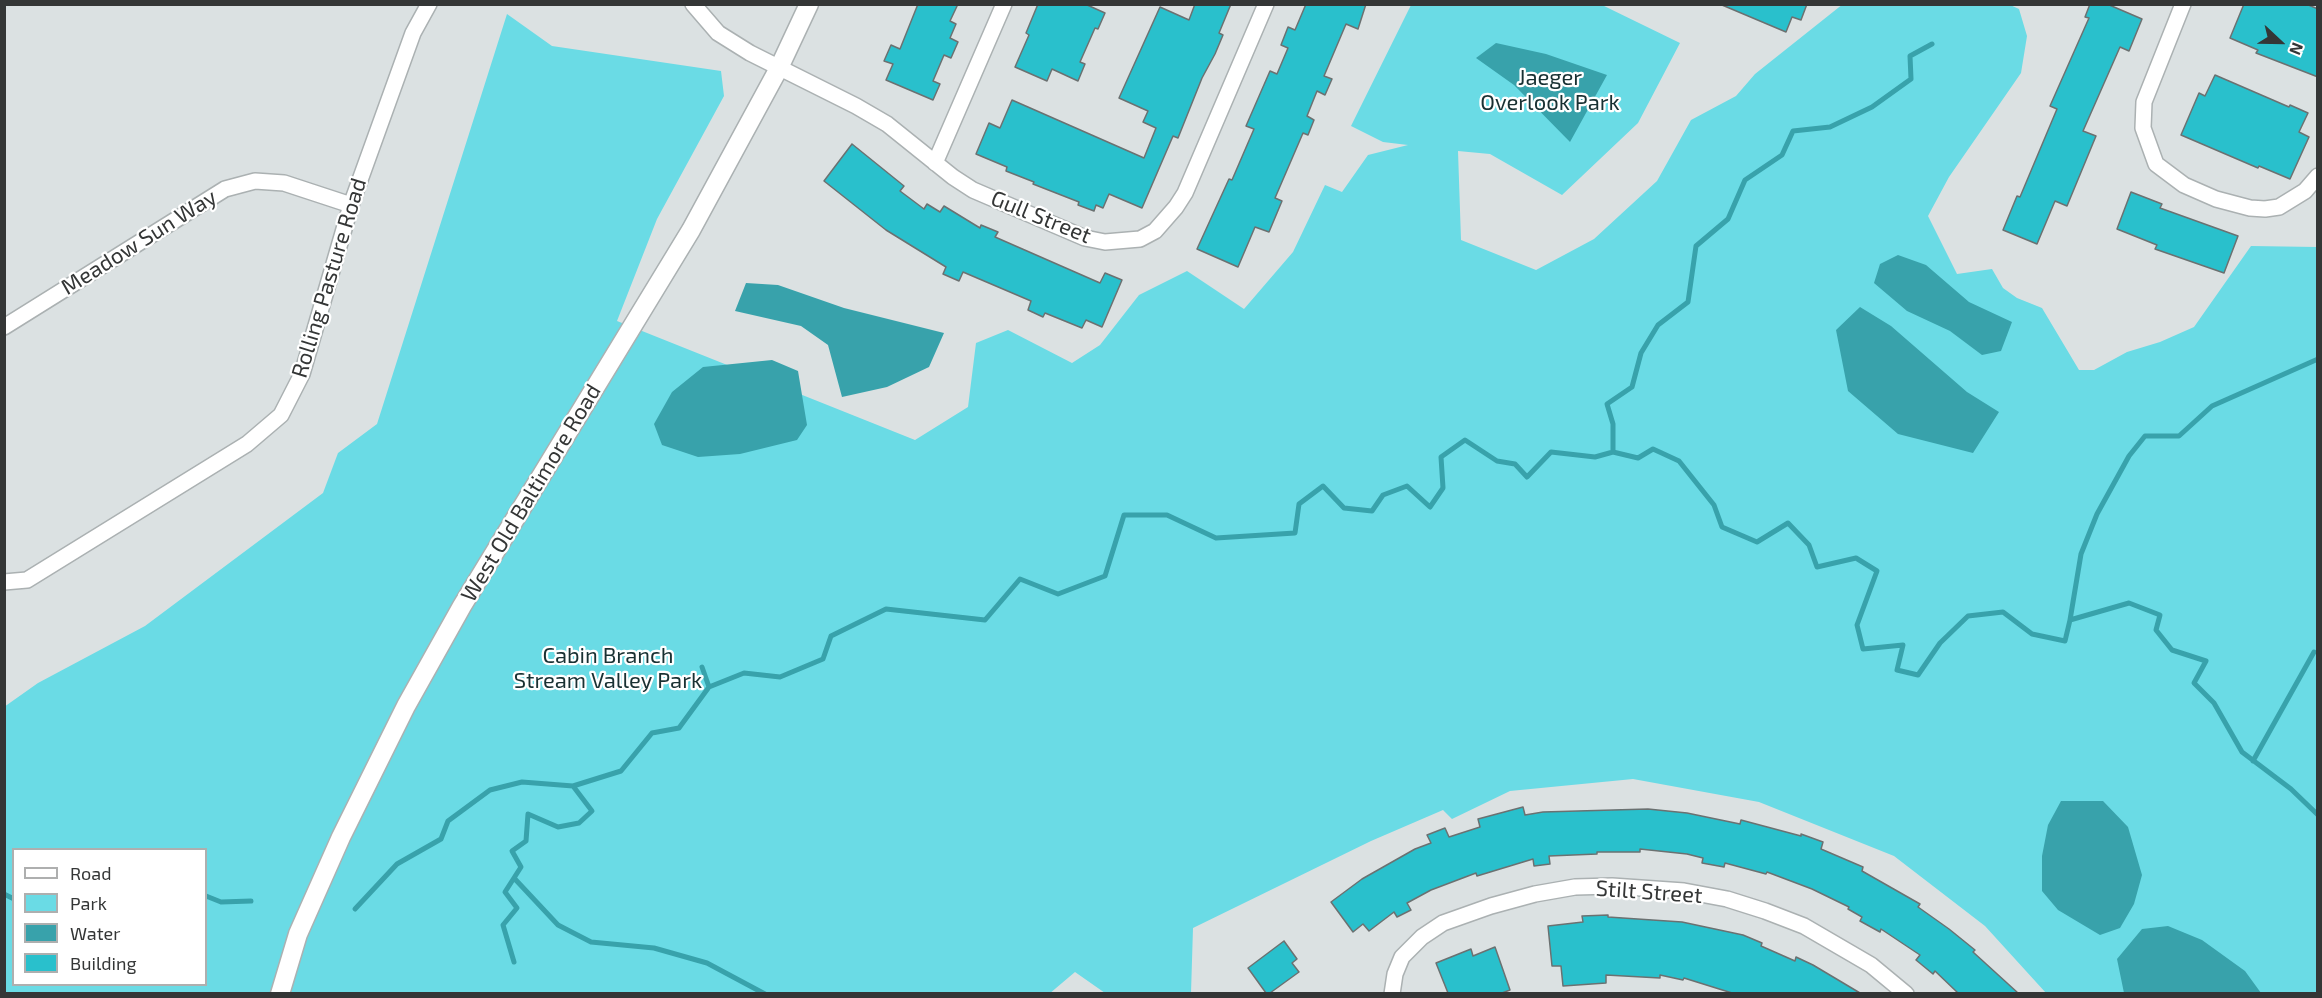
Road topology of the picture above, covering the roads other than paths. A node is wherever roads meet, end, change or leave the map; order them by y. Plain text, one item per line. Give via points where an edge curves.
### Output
1 (429, 4) edge
2 (693, 4) edge
3 (809, 4) edge
4 (1004, 4) edge
5 (1266, 4) edge
6 (2183, 4) edge
7 (779, 68) junction
8 (935, 163) junction
9 (2318, 176) edge
10 (351, 205) junction
11 (4, 327) edge
12 (4, 582) edge
13 (280, 993) edge
14 (1392, 993) edge
15 (1906, 993) edge

1 - 10 street, Rolling Pasture Road via 412,33
2 - 7 street, Gull Street via 718,33
3 - 7 street, West Old Baltimore Road
4 - 8 street
5 - 8 street, Gull Street via 1185,193 1167,220 1140,239 1105,242 1085,238 973,190
6 - 9 street via 2144,102 2143,128 2156,164 2184,185 2216,199 2257,209 2292,201
7 - 8 street, Gull Street via 887,124
7 - 13 street, West Old Baltimore Road via 691,230 462,606 406,706 298,934
10 - 11 street, Meadow Sun Way via 284,183 255,181 225,189
10 - 12 street, Rolling Pasture Road via 302,374 281,415 248,444 27,580
14 - 15 street, Stilt Street via 1402,957 1443,923 1535,894 1612,886 1684,891 1765,911 1804,926 1871,965

